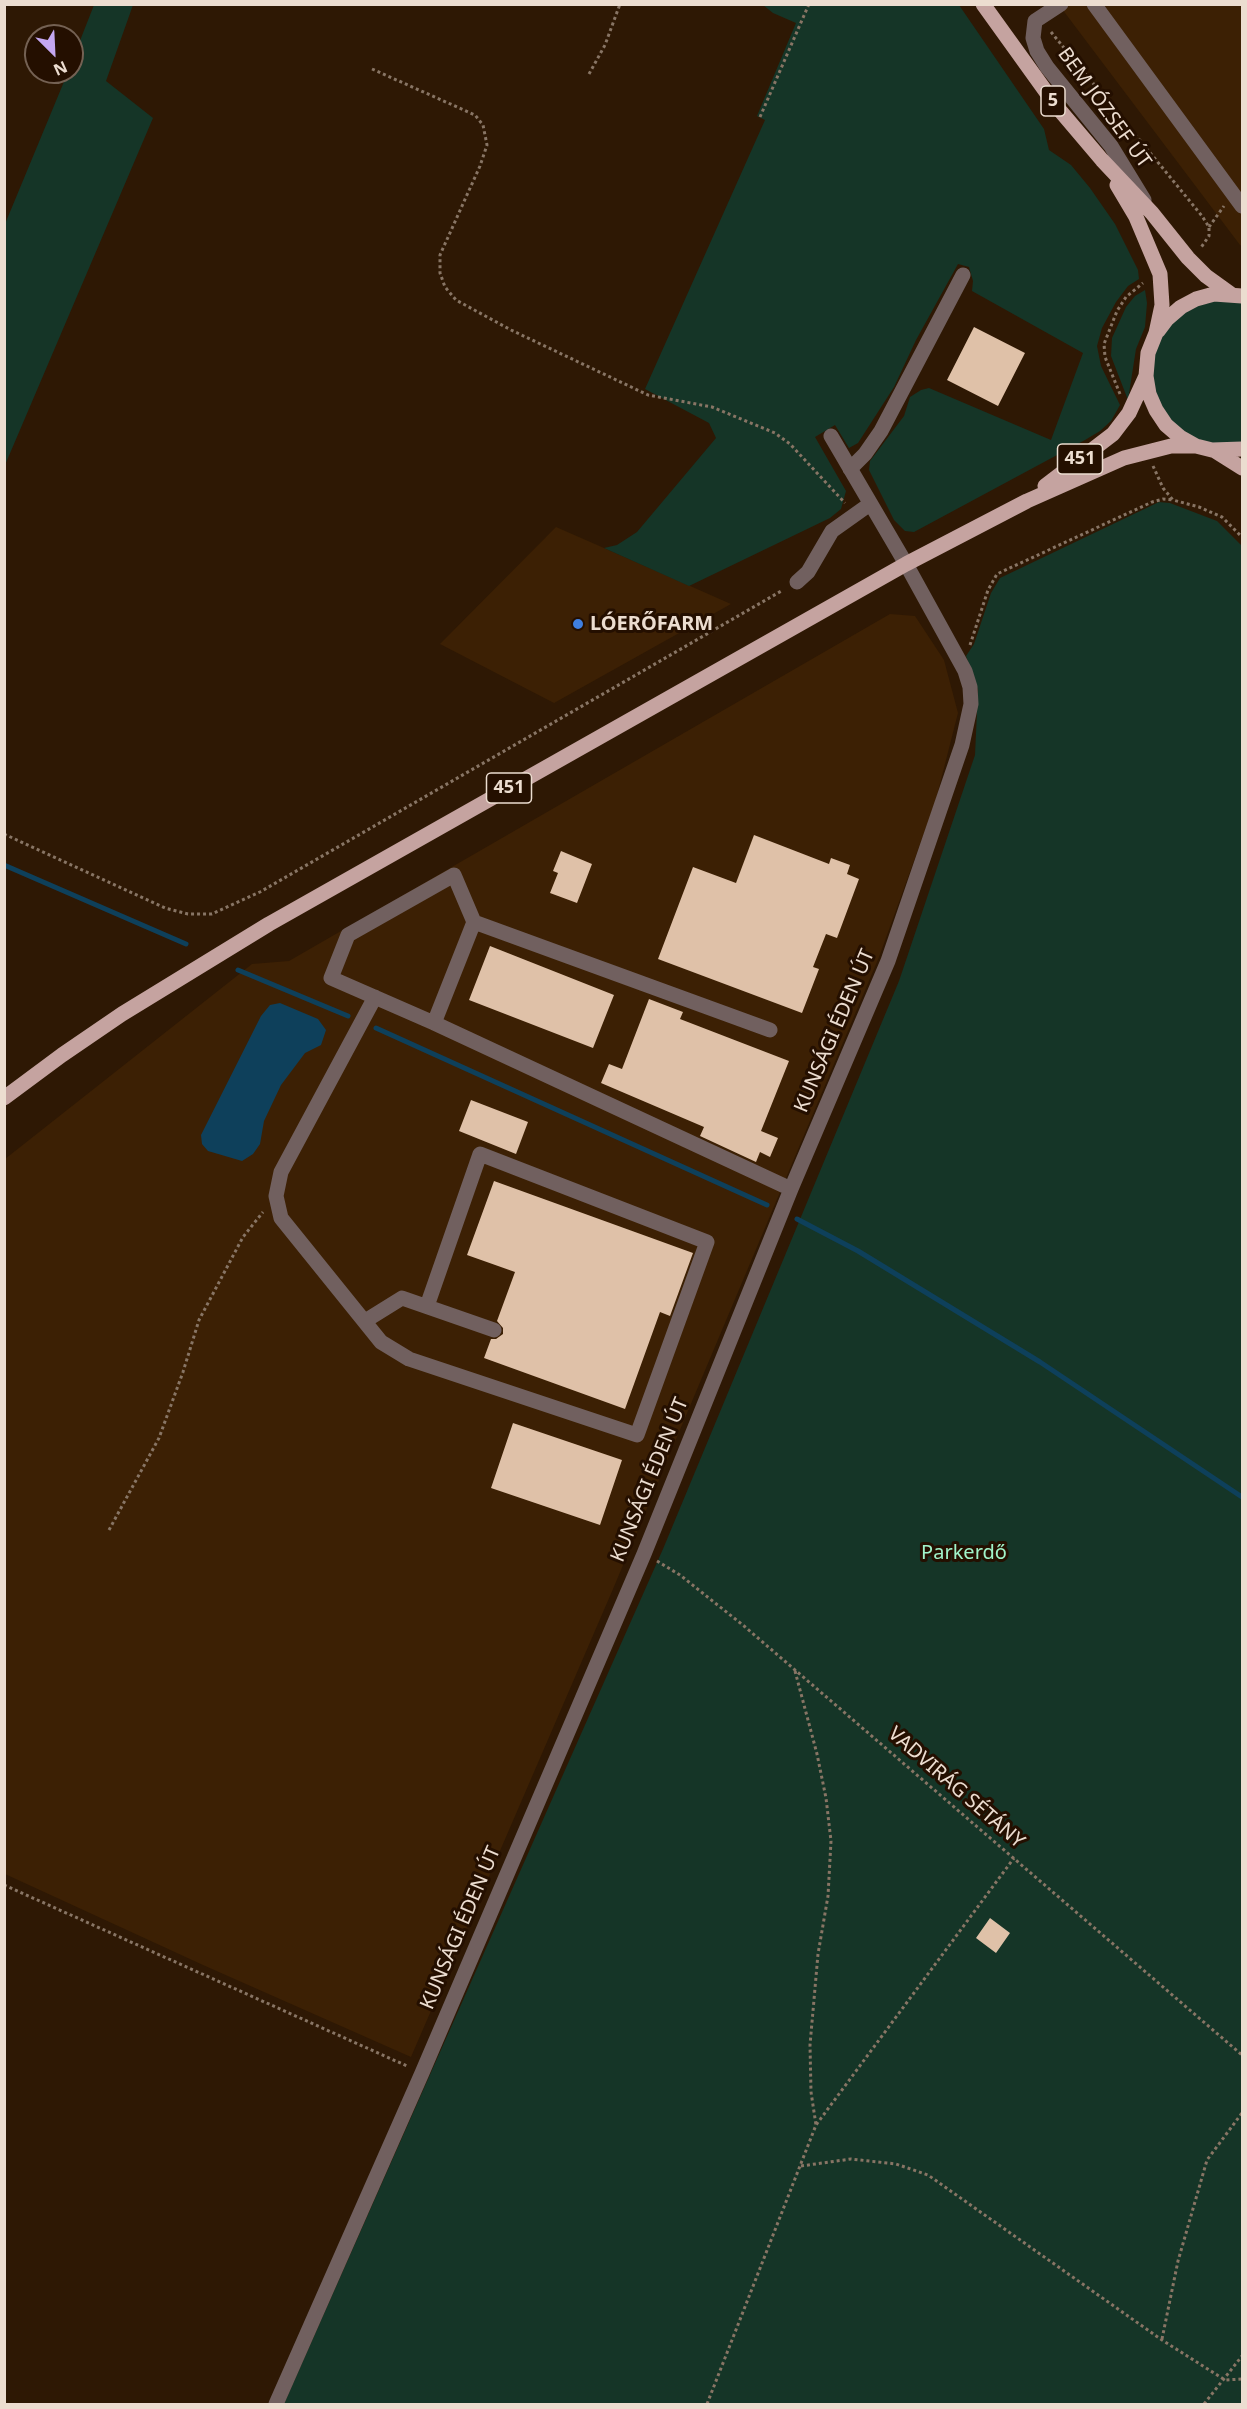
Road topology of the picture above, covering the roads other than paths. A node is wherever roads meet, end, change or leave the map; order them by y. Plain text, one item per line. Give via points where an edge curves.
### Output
1 (983, 4) edge
2 (1061, 4) edge
3 (1094, 4) edge
4 (1102, 160) junction
5 (1238, 200) edge
6 (1152, 213) junction
7 (963, 275) dead end
8 (1237, 295) edge
9 (1156, 333) junction
10 (1146, 376) junction
11 (831, 436) dead end
12 (1196, 446) junction
13 (1242, 449) edge
14 (1212, 450) junction
15 (1242, 468) edge
16 (850, 469) junction
17 (1027, 501) junction
18 (870, 504) junction
19 (906, 564) junction
20 (797, 582) road end
21 (474, 922) junction
22 (375, 998) junction
23 (434, 1023) junction
24 (770, 1030) dead end
25 (4, 1098) edge
26 (791, 1189) junction
27 (427, 1306) junction
28 (365, 1321) junction
29 (494, 1330) dead end
30 (276, 2404) edge

1 - 4 main road, 5
2 - 6 street, BEM JÓZSEF ÚT via 1035,21 1036,51 1111,146
3 - 5 street
4 - 6 main road, 5
4 - 9 main road, 5 via 1136,217 1160,274 1162,305
6 - 8 main road, 5 via 1206,276
7 - 16 street via 881,431
8 - 9 main road, 5 via 1214,294 1196,299 1181,307
9 - 10 main road, 5 via 1148,353
10 - 12 main road, 5 via 1149,394 1166,425
10 - 17 main road, 451 via 1129,413 1113,434
11 - 16 street, KUNSÁGI ÉDEN ÚT
12 - 14 main road, 5
12 - 17 main road, 451 via 1171,446 1124,458
13 - 14 main road, 5
14 - 15 main road, 5
16 - 18 street, KUNSÁGI ÉDEN ÚT
17 - 19 main road, 451
18 - 19 street, KUNSÁGI ÉDEN ÚT
18 - 20 street via 832,531 808,572
19 - 25 main road, 451 via 260,930 114,1020
19 - 26 street, KUNSÁGI ÉDEN ÚT via 965,670 971,695 970,716 888,961
21 - 22 street via 454,875 348,935 331,978
21 - 23 street
21 - 24 street
22 - 23 street
22 - 28 street via 281,1172 276,1196 281,1218
23 - 26 street
26 - 30 street, KUNSÁGI ÉDEN ÚT via 644,1554
27 - 28 street via 402,1298
27 - 28 street via 480,1154 707,1242 637,1435 409,1359 381,1342
27 - 29 street

